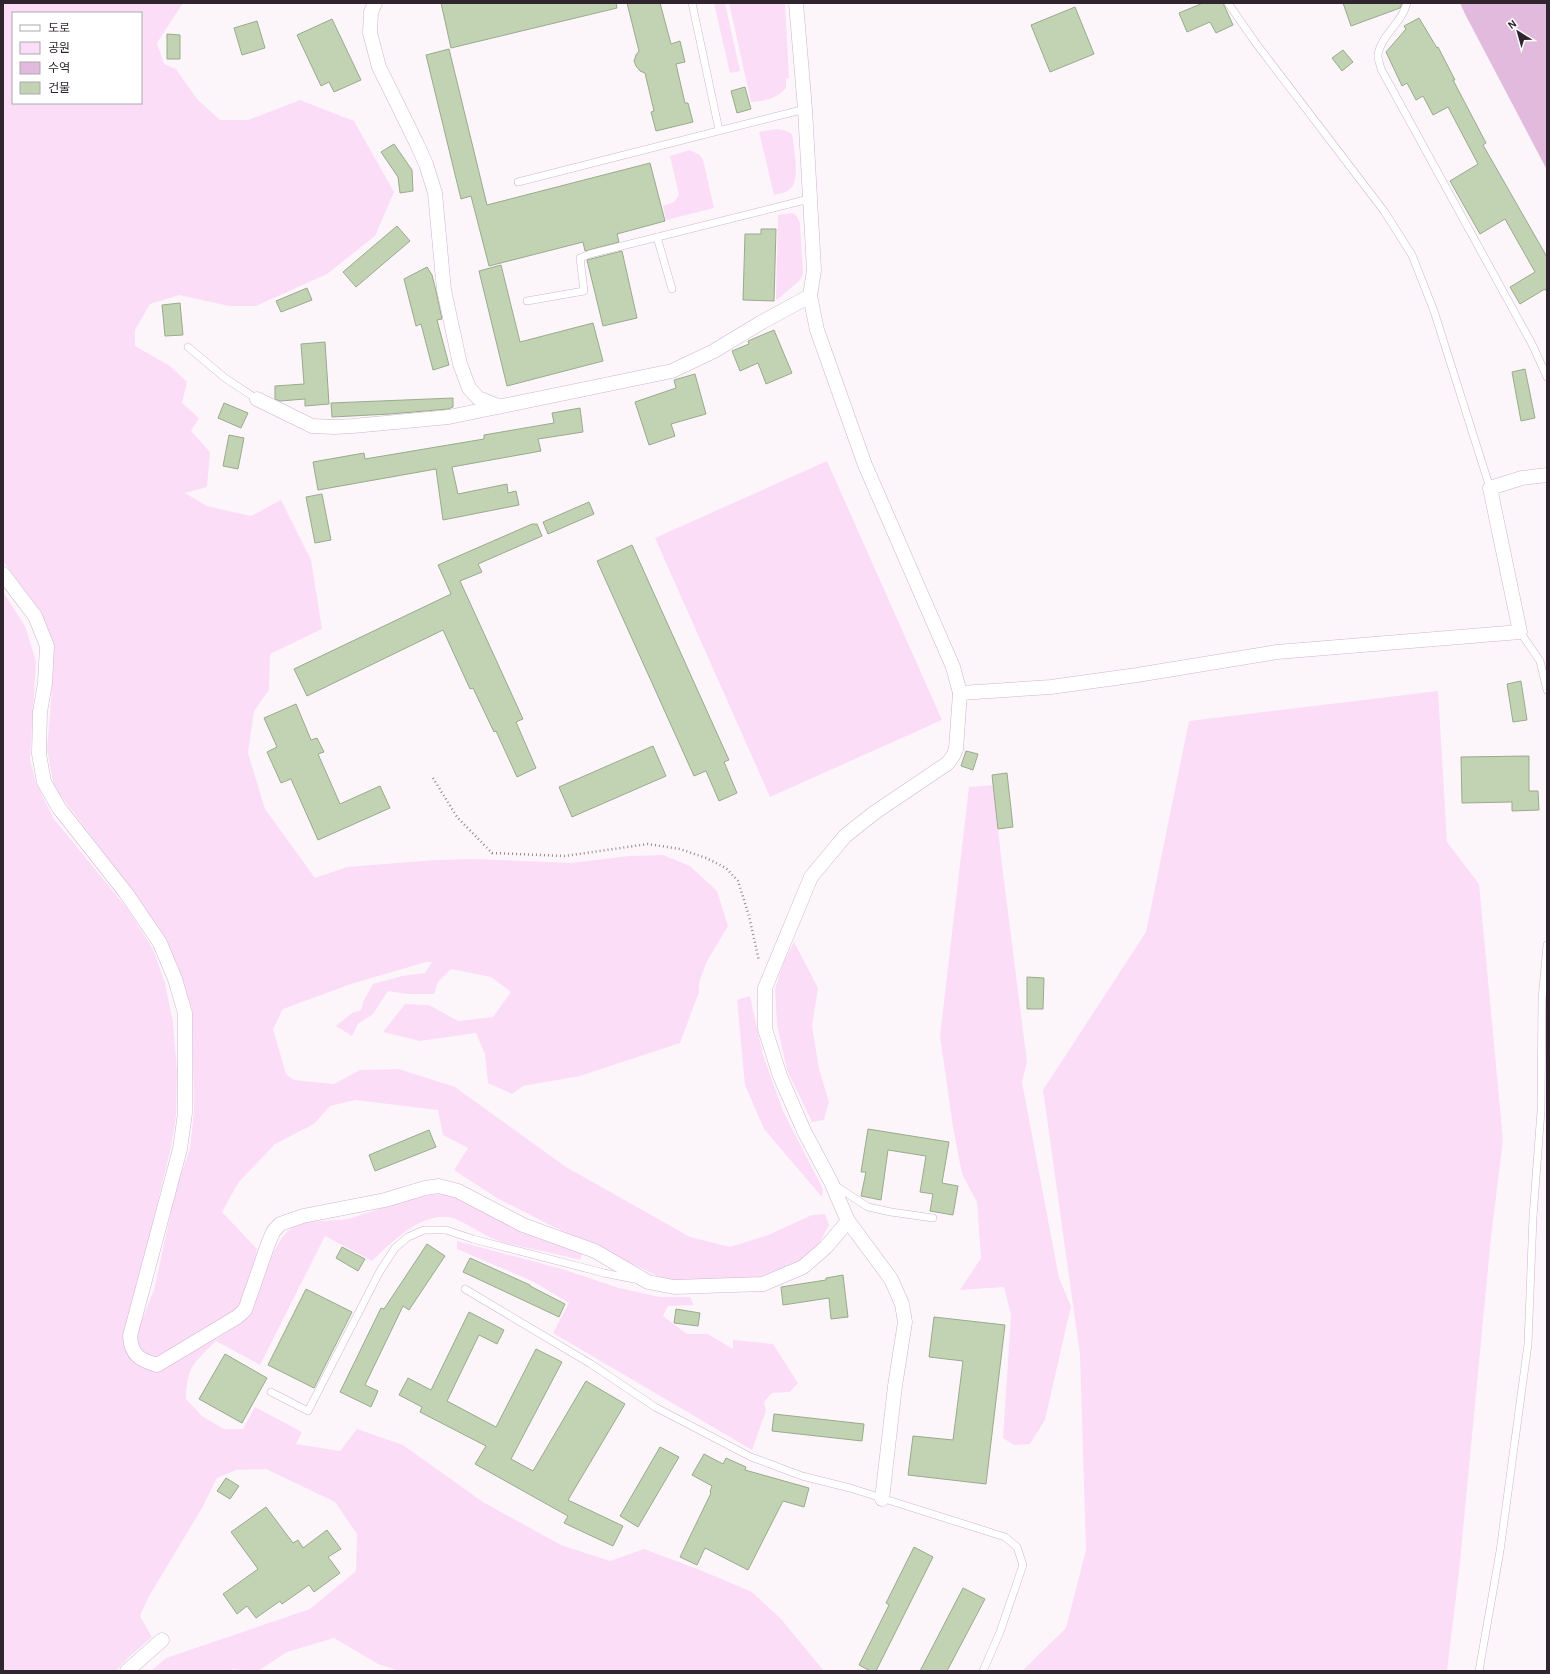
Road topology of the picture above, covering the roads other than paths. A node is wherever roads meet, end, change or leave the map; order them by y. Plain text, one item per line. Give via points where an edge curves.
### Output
1 (375, 3) edge
2 (692, 3) edge
3 (796, 3) edge
4 (1228, 3) edge
5 (1408, 3) edge
6 (805, 109) junction
7 (719, 130) junction
8 (518, 182) dead end
9 (809, 199) junction
10 (657, 236) junction
11 (672, 289) dead end
12 (810, 296) junction
13 (527, 301) dead end
14 (188, 346) dead end
15 (1547, 377) edge
16 (258, 399) joint
17 (498, 406) junction
18 (1547, 474) edge
19 (1490, 488) junction
20 (3, 574) edge
21 (1520, 632) junction
22 (1547, 690) edge
23 (960, 693) junction
24 (1547, 945) edge
25 (831, 1182) junction
26 (933, 1218) dead end
27 (848, 1221) junction
28 (648, 1282) junction
29 (465, 1289) dead end
30 (271, 1392) dead end
31 (882, 1498) junction
32 (162, 1640) dead end
33 (128, 1671) edge
34 (984, 1671) edge
35 (1480, 1671) edge

1 - 17 street via 371,12 370,33 379,67 426,164 435,193 444,290 460,364 473,393 478,398
2 - 7 lane
3 - 6 street
4 - 19 lane via 1384,211 1412,255 1434,311
5 - 15 lane via 1404,14 1384,39 1377,55 1381,69 1533,346
6 - 7 lane
6 - 9 street
7 - 8 lane
9 - 10 lane
9 - 12 street via 814,270
10 - 11 lane
10 - 13 lane via 580,258 584,291
12 - 17 street via 714,351 672,371
12 - 23 street via 817,330 865,465 953,667
14 - 16 lane via 225,378
16 - 17 street via 312,426 334,428 449,417
18 - 19 street via 1522,478
19 - 21 street
20 - 28 street via 35,616 47,646 40,712 39,754 44,782 59,808 126,893 160,943 175,979 185,1013 185,1114 180,1149 130,1336 131,1346 136,1355 157,1365 245,1310 268,1244 280,1224 303,1216 385,1200 432,1187 458,1191 523,1225 595,1250
21 - 22 lane via 1540,661
21 - 23 street via 1277,652 1059,686
23 - 25 street via 956,748 953,756 948,763 845,836 811,876 765,988 765,1029 780,1076 804,1131
24 - 35 lane via 1542,999 1542,1111 1533,1217 1528,1344 1500,1551
25 - 26 lane via 868,1207
25 - 27 street
27 - 28 street via 826,1247 803,1267 763,1284 674,1287
27 - 31 street via 891,1279 902,1304 905,1322
28 - 30 lane via 604,1273 446,1230 424,1230 408,1237 395,1248 384,1265 308,1410
29 - 31 lane via 591,1364 655,1407 751,1457 802,1476
31 - 34 lane via 1005,1537 1017,1547 1023,1565
32 - 33 street

